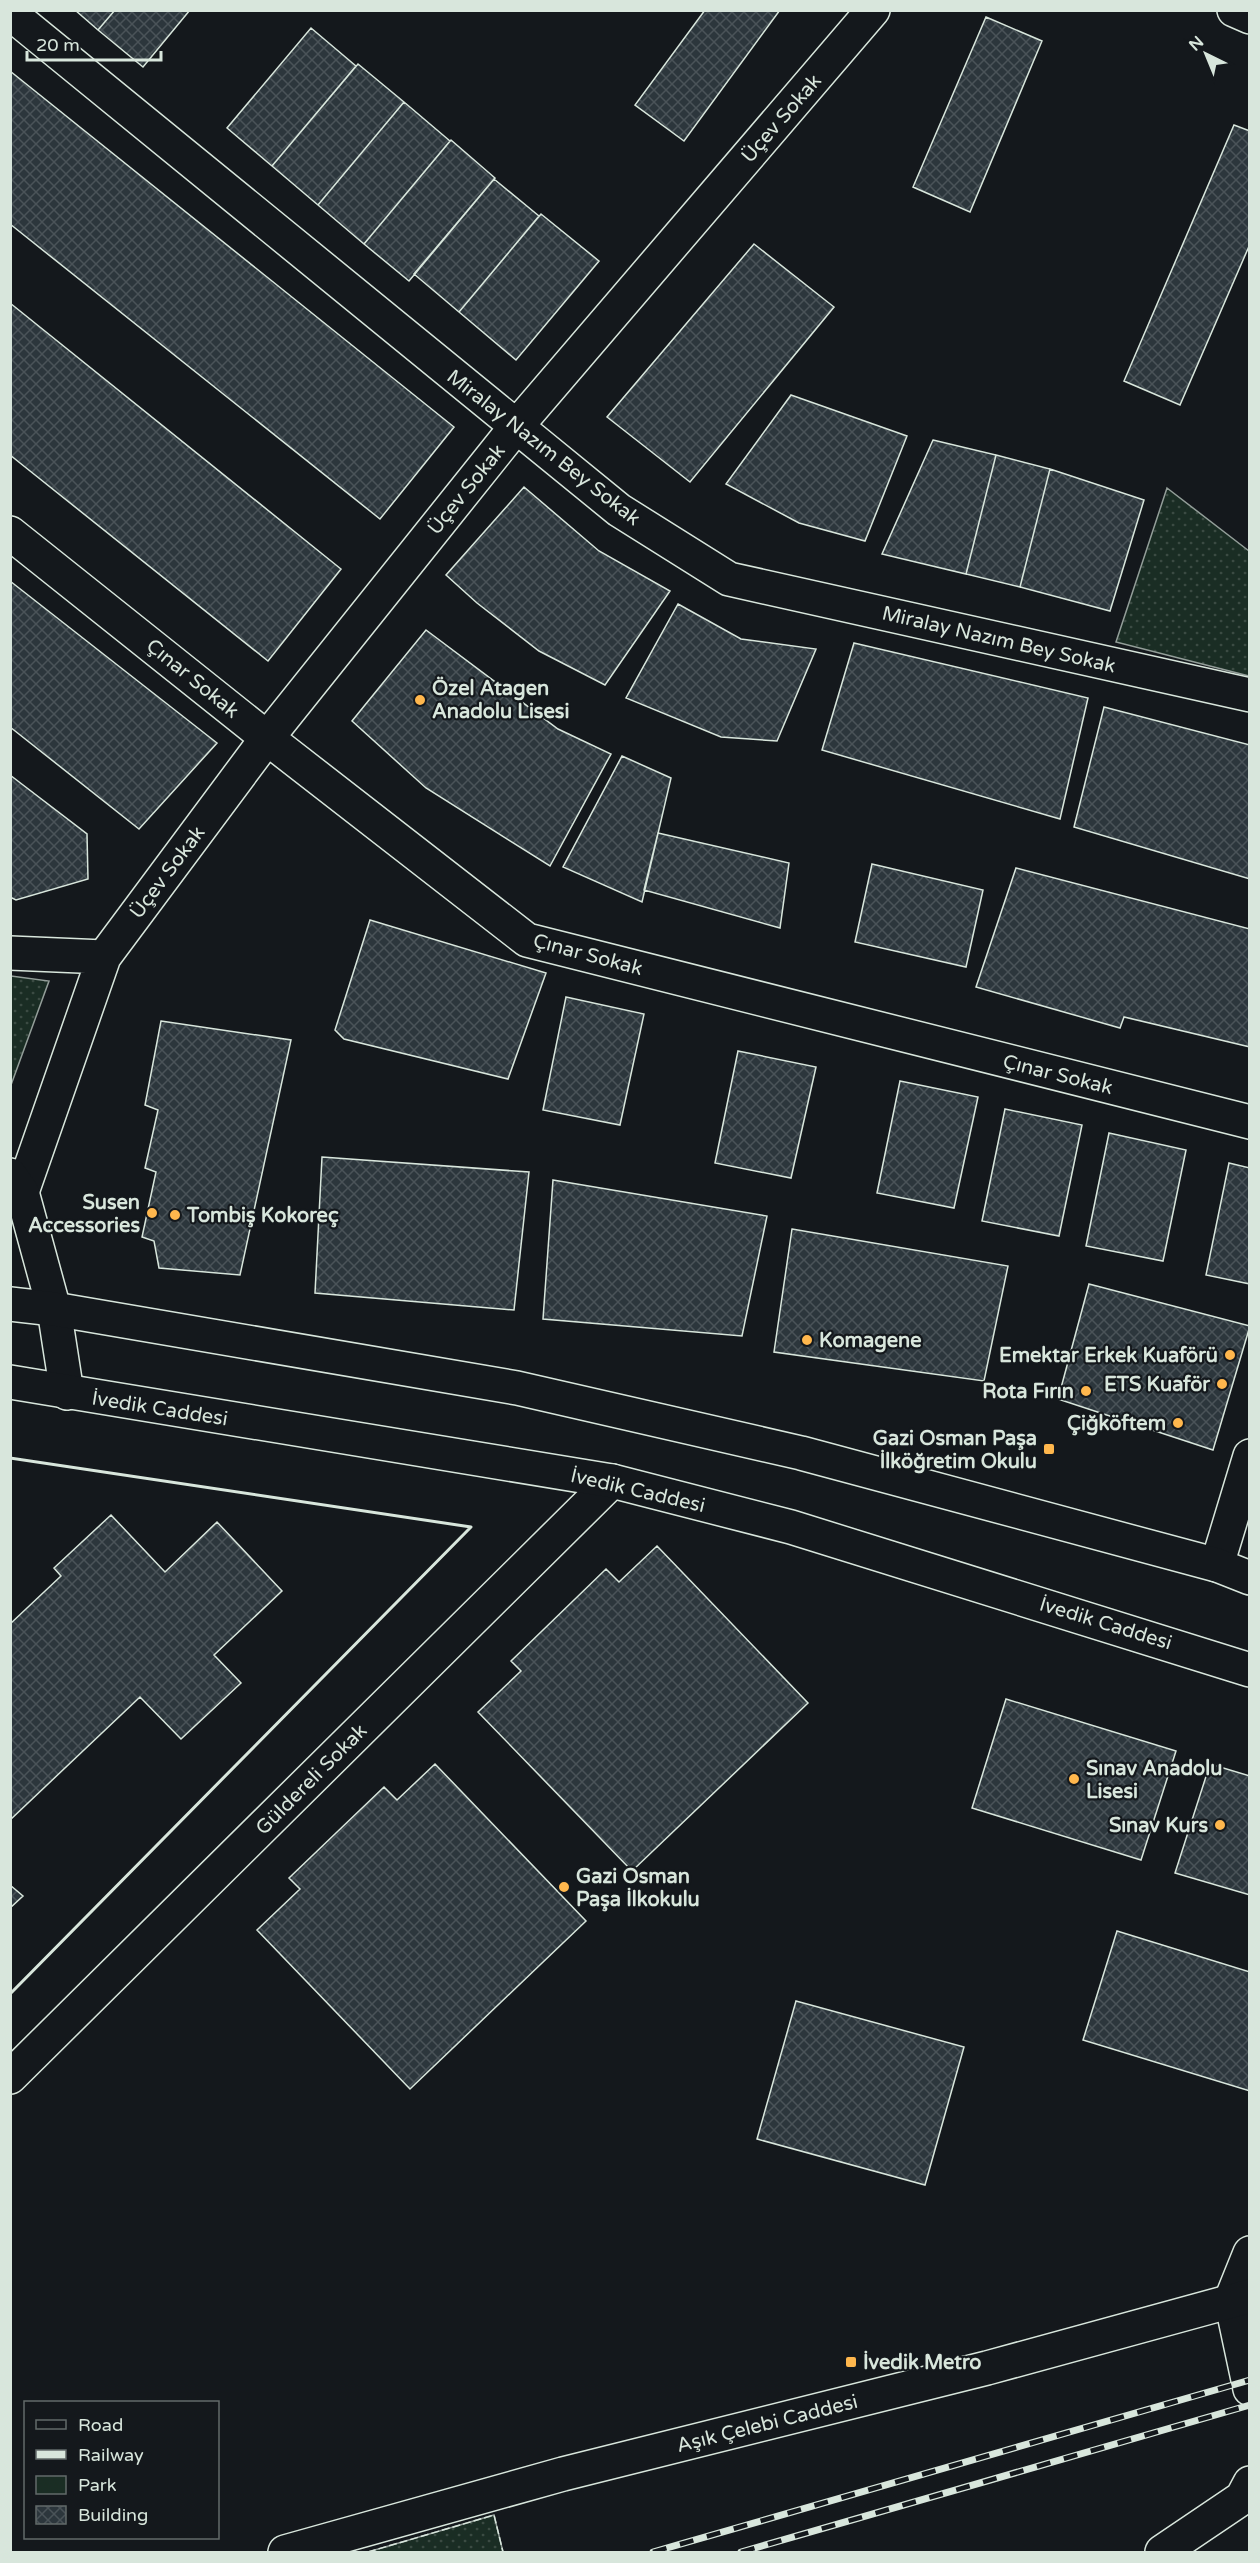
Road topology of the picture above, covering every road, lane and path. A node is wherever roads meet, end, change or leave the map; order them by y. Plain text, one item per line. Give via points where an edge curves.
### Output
1 (873, 10) edge
2 (1234, 10) edge
3 (10, 13) edge
4 (1250, 17) edge
5 (515, 428) junction
6 (10, 533) edge
7 (1250, 695) edge
8 (267, 738) junction
9 (10, 953) edge
10 (104, 957) junction
11 (1250, 1122) edge
12 (16, 1184) edge
13 (10, 1304) edge
14 (54, 1309) junction
15 (10, 1382) edge
16 (67, 1393) junction
17 (1250, 1456) edge
18 (612, 1481) junction
19 (1217, 1565) junction
20 (1250, 1578) edge
21 (1250, 1670) edge
22 (10, 2077) edge
23 (1250, 2253) edge
24 (1240, 2298) edge
25 (1250, 2389) edge
26 (1250, 2483) edge
27 (285, 2553) edge
28 (1162, 2553) edge

1 - 5 street, Üçev Sokak
2 - 4 street
3 - 5 street, Miralay Nazım Bey Sokak
5 - 7 street, Miralay Nazım Bey Sokak via 619,510 729,579
5 - 8 street, Üçev Sokak
6 - 8 street, Çınar Sokak
8 - 10 street, Üçev Sokak
8 - 11 street, Çınar Sokak via 527,939
9 - 10 street
10 - 12 street, Üçev Sokak
12 - 14 street
13 - 14 street
14 - 16 street
14 - 19 street via 517,1388 801,1452
15 - 16 street, İvedik Caddesi
16 - 18 street, İvedik Caddesi
17 - 19 street
18 - 21 street, İvedik Caddesi via 791,1527
18 - 22 street, Güldereli Sokak
19 - 20 street
23 - 24 street
24 - 25 street
24 - 27 street, Aşık Çelebi Caddesi via 987,2368 563,2475
26 - 28 street via 1242,2498

